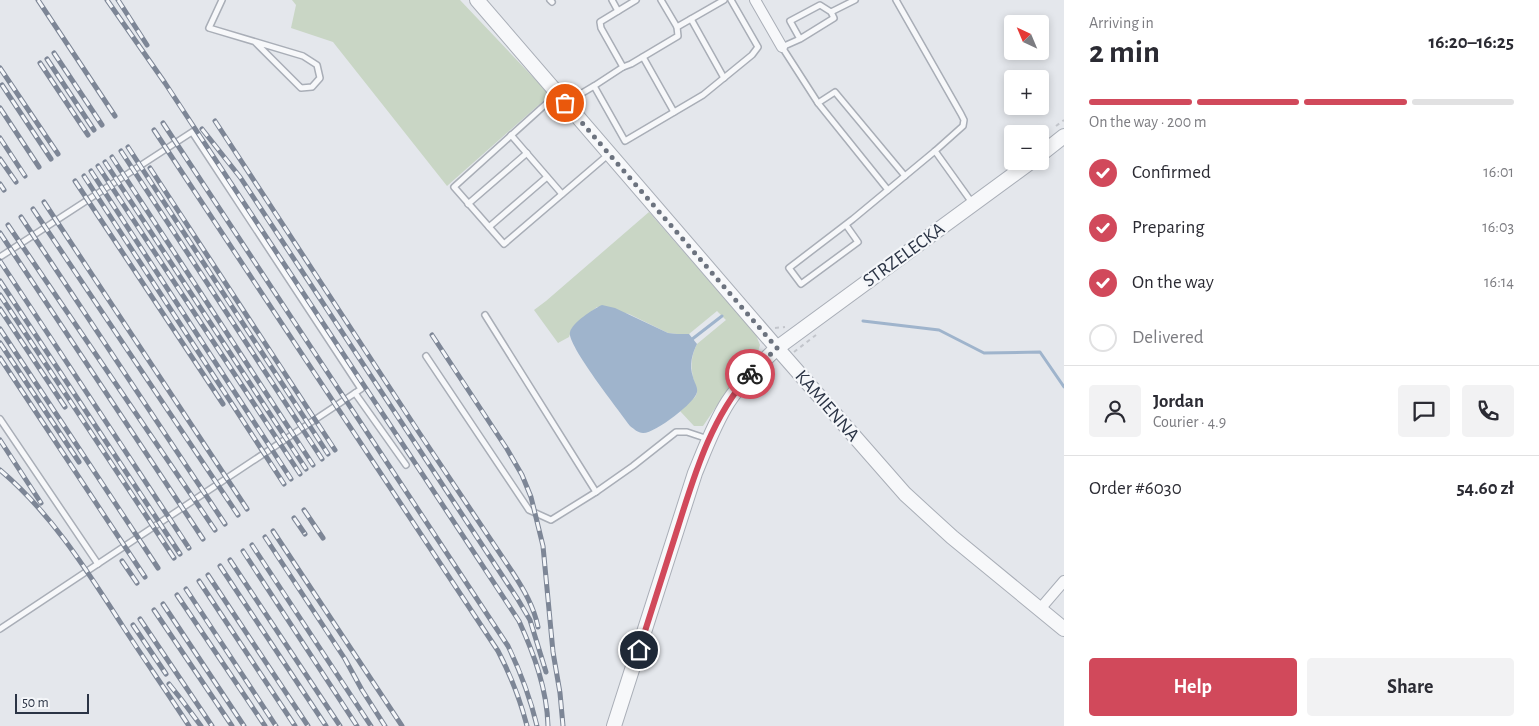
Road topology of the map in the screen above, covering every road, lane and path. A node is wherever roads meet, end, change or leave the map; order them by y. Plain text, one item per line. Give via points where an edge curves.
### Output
1 (222, 0) edge
2 (477, 0) edge
3 (612, 0) edge
4 (636, 0) edge
5 (661, 0) edge
6 (724, 0) edge
7 (731, 0) edge
8 (754, 0) edge
9 (855, 0) edge
10 (896, 0) edge
11 (618, 11) junction
12 (831, 12) junction
13 (691, 19) junction
14 (677, 27) junction
15 (800, 39) junction
16 (255, 42) junction
17 (782, 47) junction
18 (643, 57) junction
19 (623, 66) junction
20 (724, 78) junction
21 (594, 86) junction
22 (561, 98) junction
23 (818, 103) junction
24 (674, 112) junction
25 (511, 135) junction
26 (1064, 136) edge
27 (1049, 148) edge
28 (935, 152) junction
29 (526, 153) junction
30 (609, 154) junction
31 (1020, 170) edge
32 (547, 176) junction
33 (905, 176) junction
34 (888, 190) junction
35 (562, 194) junction
36 (468, 204) junction
37 (973, 204) junction
38 (846, 224) junction
39 (489, 227) junction
40 (0, 257) edge
41 (485, 315) dead end
42 (777, 348) junction
43 (426, 356) dead end
44 (354, 393) junction
45 (0, 419) edge
46 (708, 439) junction
47 (406, 465) dead end
48 (596, 492) junction
49 (98, 564) junction
50 (1064, 581) edge
51 (1040, 610) junction
52 (0, 629) edge
53 (1064, 629) edge
54 (614, 726) edge

1 - 16 lane via 209,28
2 - 22 street, KAMIENNA
3 - 11 lane
4 - 11 lane
5 - 14 lane
6 - 13 lane
7 - 20 lane via 758,47
8 - 17 street
9 - 12 lane
10 - 28 lane via 964,120 964,126
11 - 19 lane via 600,22
12 - 15 lane via 834,18
12 - 15 lane via 820,5 790,21
13 - 14 lane
13 - 20 lane
14 - 18 lane via 678,36
15 - 17 lane
16 - 16 lane via 303,56 317,65 320,78 312,88 301,88
17 - 23 lane
18 - 19 lane
18 - 24 lane
19 - 21 lane
20 - 24 lane
21 - 22 lane
21 - 24 lane via 625,141
22 - 25 lane
22 - 30 street, KAMIENNA
23 - 33 lane via 835,92
23 - 34 lane
25 - 29 lane
25 - 36 lane via 454,188
26 - 27 street
28 - 33 lane
28 - 37 lane
29 - 32 lane
29 - 36 lane
30 - 35 lane
30 - 42 street, KAMIENNA
31 - 37 street, STRZELECKA
32 - 35 lane
32 - 39 lane
33 - 34 lane
34 - 38 lane
35 - 39 lane via 504,244
36 - 39 lane
37 - 42 street, STRZELECKA
38 - 38 lane via 789,268 801,284 858,242
40 - 44 lane via 192,132 361,389
41 - 48 lane
42 - 46 street, STRZELECKA via 739,387
42 - 51 street, KAMIENNA via 905,494
43 - 48 lane via 529,510 551,520
44 - 47 lane
44 - 49 lane
45 - 49 lane
46 - 48 lane via 676,432
46 - 54 street, STRZELECKA
49 - 52 lane
50 - 51 street
51 - 53 street, KAMIENNA

